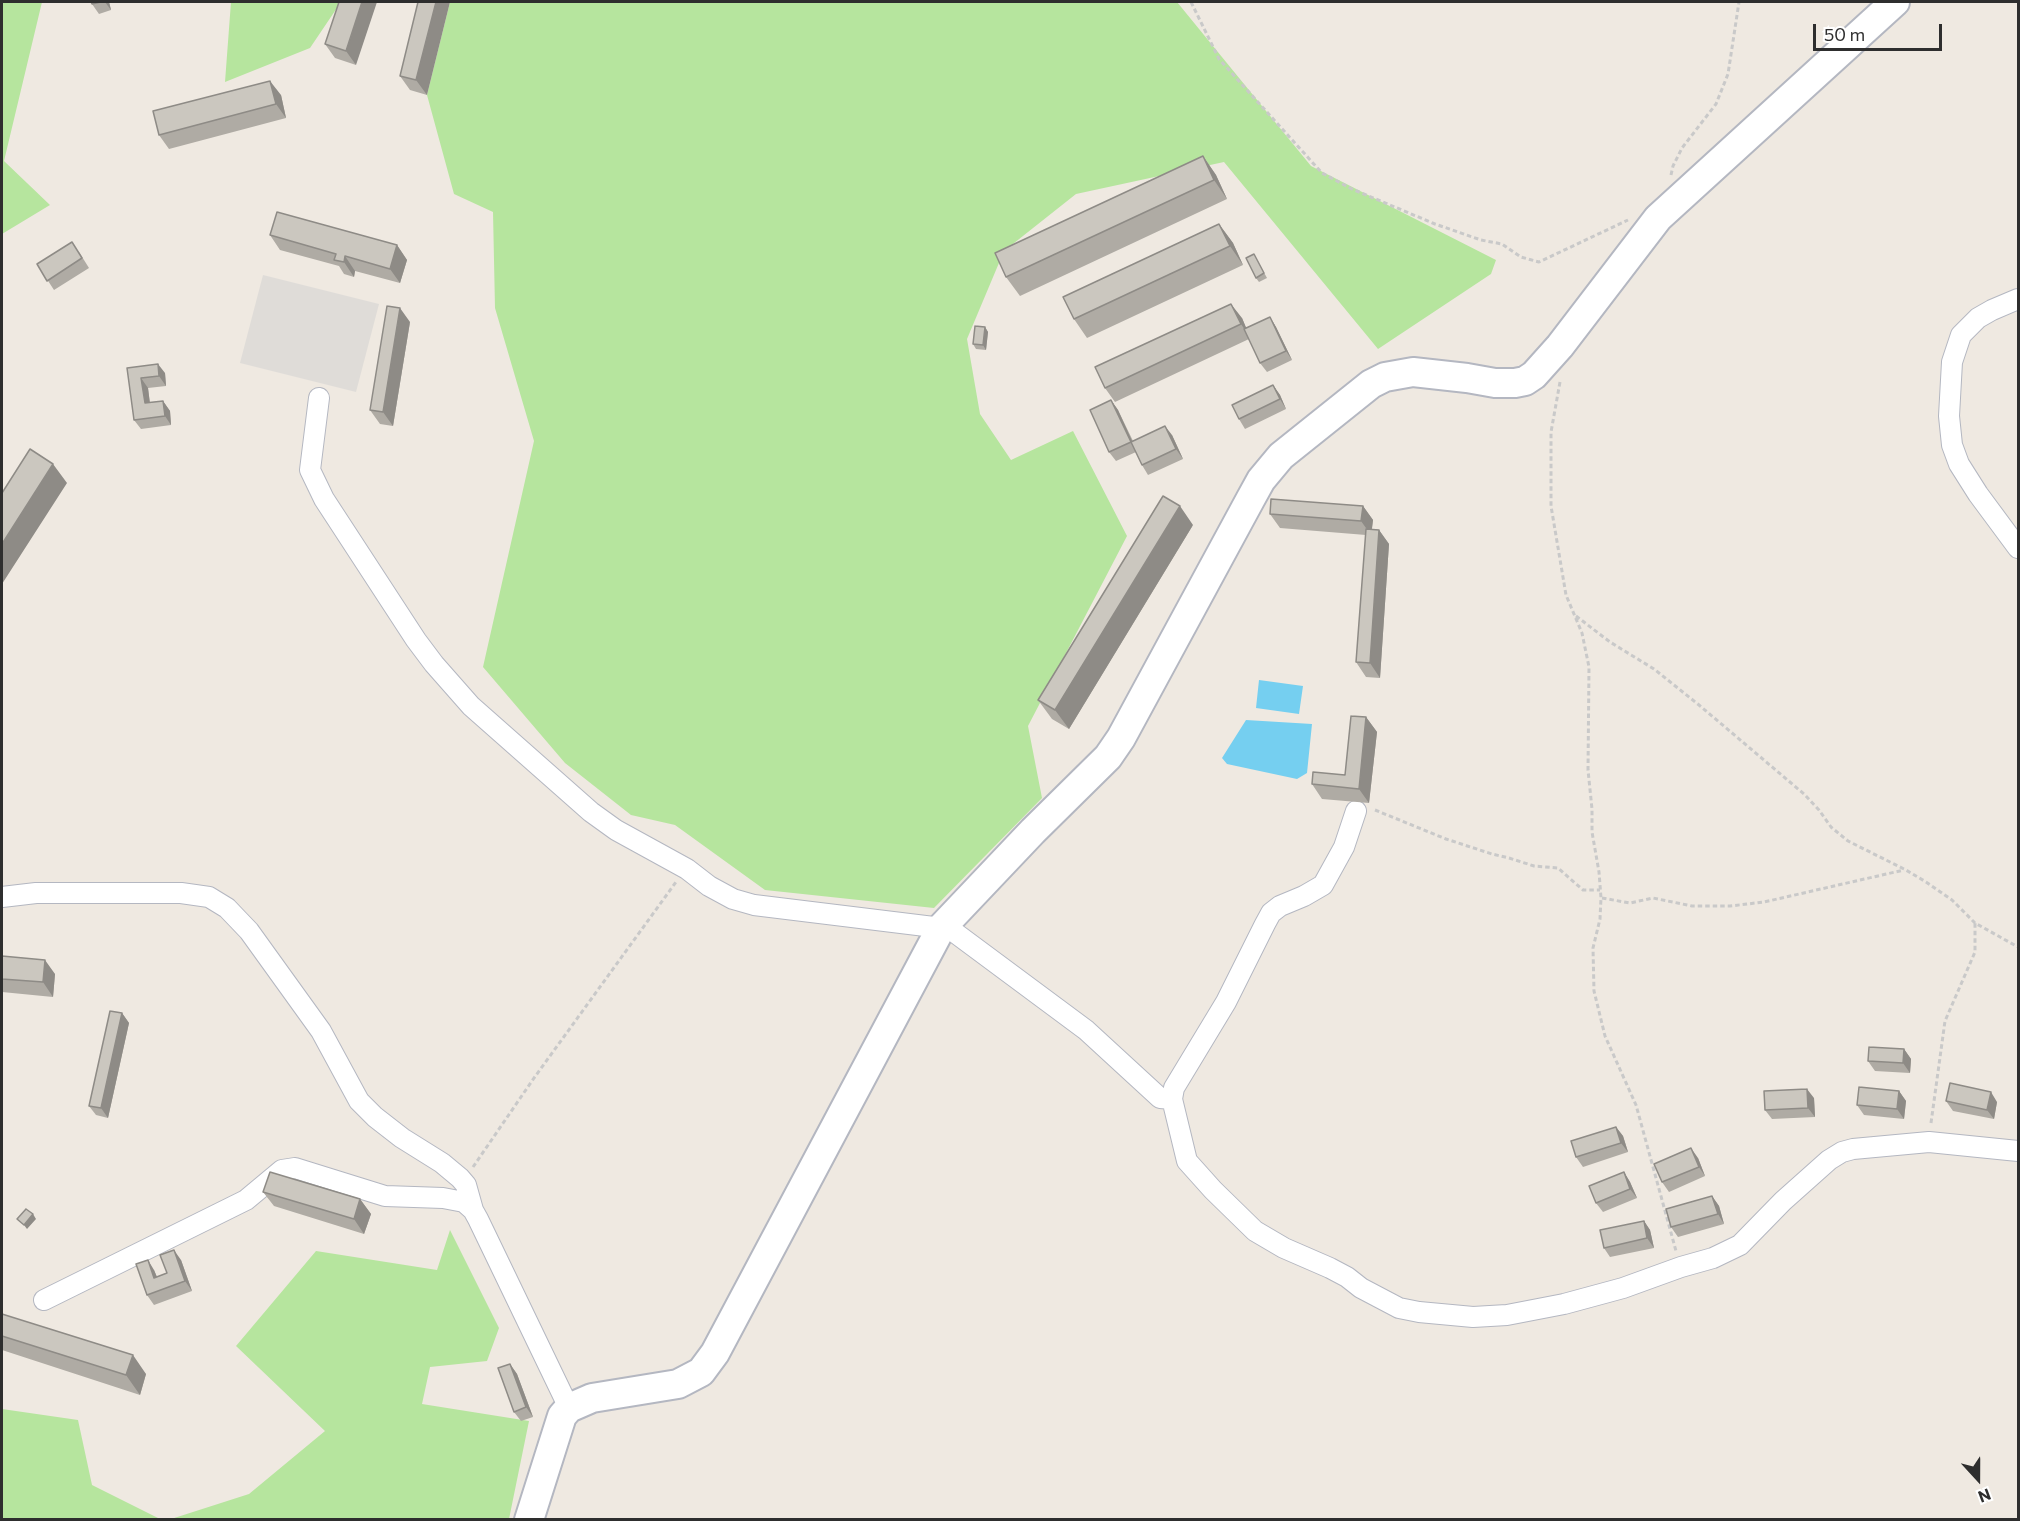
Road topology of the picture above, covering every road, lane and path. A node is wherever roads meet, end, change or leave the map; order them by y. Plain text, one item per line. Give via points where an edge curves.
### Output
1 (1191, 2) edge
2 (1739, 2) edge
3 (1895, 2) edge
4 (1666, 211) junction
5 (2019, 299) edge
6 (1562, 375) dead end
7 (320, 398) dead end
8 (2019, 548) edge
9 (1575, 615) junction
10 (1356, 811) joint
11 (687, 869) junction
12 (1906, 870) junction
13 (1600, 890) junction
14 (2, 897) edge
15 (1602, 898) junction
16 (1975, 922) junction
17 (941, 928) junction
18 (2019, 946) edge
19 (1172, 1100) junction
20 (1929, 1142) junction
21 (2019, 1151) edge
22 (466, 1185) junction
23 (473, 1210) junction
24 (1681, 1267) junction
25 (44, 1300) dead end
26 (569, 1408) junction
27 (529, 1520) edge

1 - 4 path via 1219,58 1322,173 1352,189 1435,224 1502,244 1521,257 1539,262 1641,214
2 - 4 path via 1728,74 1716,104 1673,166
3 - 4 street
4 - 17 street via 1555,353 1525,381 1495,383 1413,372 1385,377 1281,456 1261,480 1121,738
5 - 8 street via 1978,318 1961,335 1952,362 1949,416 1959,464
6 - 9 path via 1551,432 1551,506 1566,595
7 - 11 street via 309,470 324,499 434,664 471,706 591,812
9 - 12 path via 1699,705 1804,794 1848,841
9 - 13 path via 1589,667 1588,770
10 - 13 path via 1375,810 1492,854 1534,866 1558,868 1583,890
10 - 19 street via 1344,847 1323,885 1271,913 1226,1002 1174,1088
11 - 17 street via 733,899 754,905
11 - 22 path via 474,1164
12 - 15 path via 1730,906 1692,906 1653,898 1630,903
12 - 16 path via 1952,900
13 - 15 path
14 - 22 street via 36,893 181,893 209,897 227,908 249,931 321,1031 359,1101
15 - 24 path via 1592,958 1598,1013 1636,1105
16 - 18 path
16 - 20 path via 1975,952 1945,1021
17 - 19 street via 950,929 976,947 1086,1030 1160,1098
17 - 26 street via 709,1362 701,1372 678,1384 592,1398
19 - 24 street via 1187,1161 1255,1231 1399,1308 1473,1317 1507,1316 1623,1288
20 - 21 street
20 - 24 street via 1842,1152 1783,1201 1740,1245
22 - 23 street
23 - 25 street via 464,1202 385,1196 295,1168 282,1170 246,1200
23 - 26 street
26 - 27 street via 562,1416

